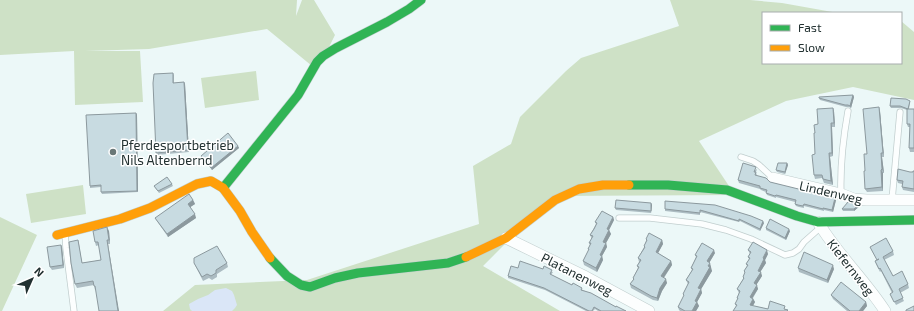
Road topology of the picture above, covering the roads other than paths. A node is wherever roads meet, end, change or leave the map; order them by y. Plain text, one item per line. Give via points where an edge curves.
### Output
1 (421, 0) edge
2 (848, 111) dead end
3 (900, 112) dead end
4 (741, 157) dead end
5 (773, 178) joint
6 (223, 188) junction
7 (841, 194) junction
8 (914, 200) edge
9 (892, 201) junction
10 (619, 218) dead end
11 (914, 220) edge
12 (820, 224) junction
13 (61, 234) joint
14 (506, 238) junction
15 (74, 311) edge
16 (649, 311) edge
17 (885, 311) edge

1 - 6 street via 387,22 323,56 298,95
2 - 7 lane via 841,161
3 - 9 lane
4 - 5 lane via 753,161
5 - 7 street, Lindenweg
6 - 13 street via 210,181 197,184 150,208 120,219
6 - 14 street via 272,261 287,276 301,285 310,287 358,273 448,263
7 - 9 street, Lindenweg via 854,199
8 - 9 street, Lindenweg
10 - 12 lane via 650,218 702,224 751,239 785,255 793,254
11 - 12 street
12 - 14 street via 727,190 668,185 603,185 579,189 555,200
12 - 17 street, Kiefernweg
13 - 15 lane via 66,248
14 - 16 street, Platanenweg

